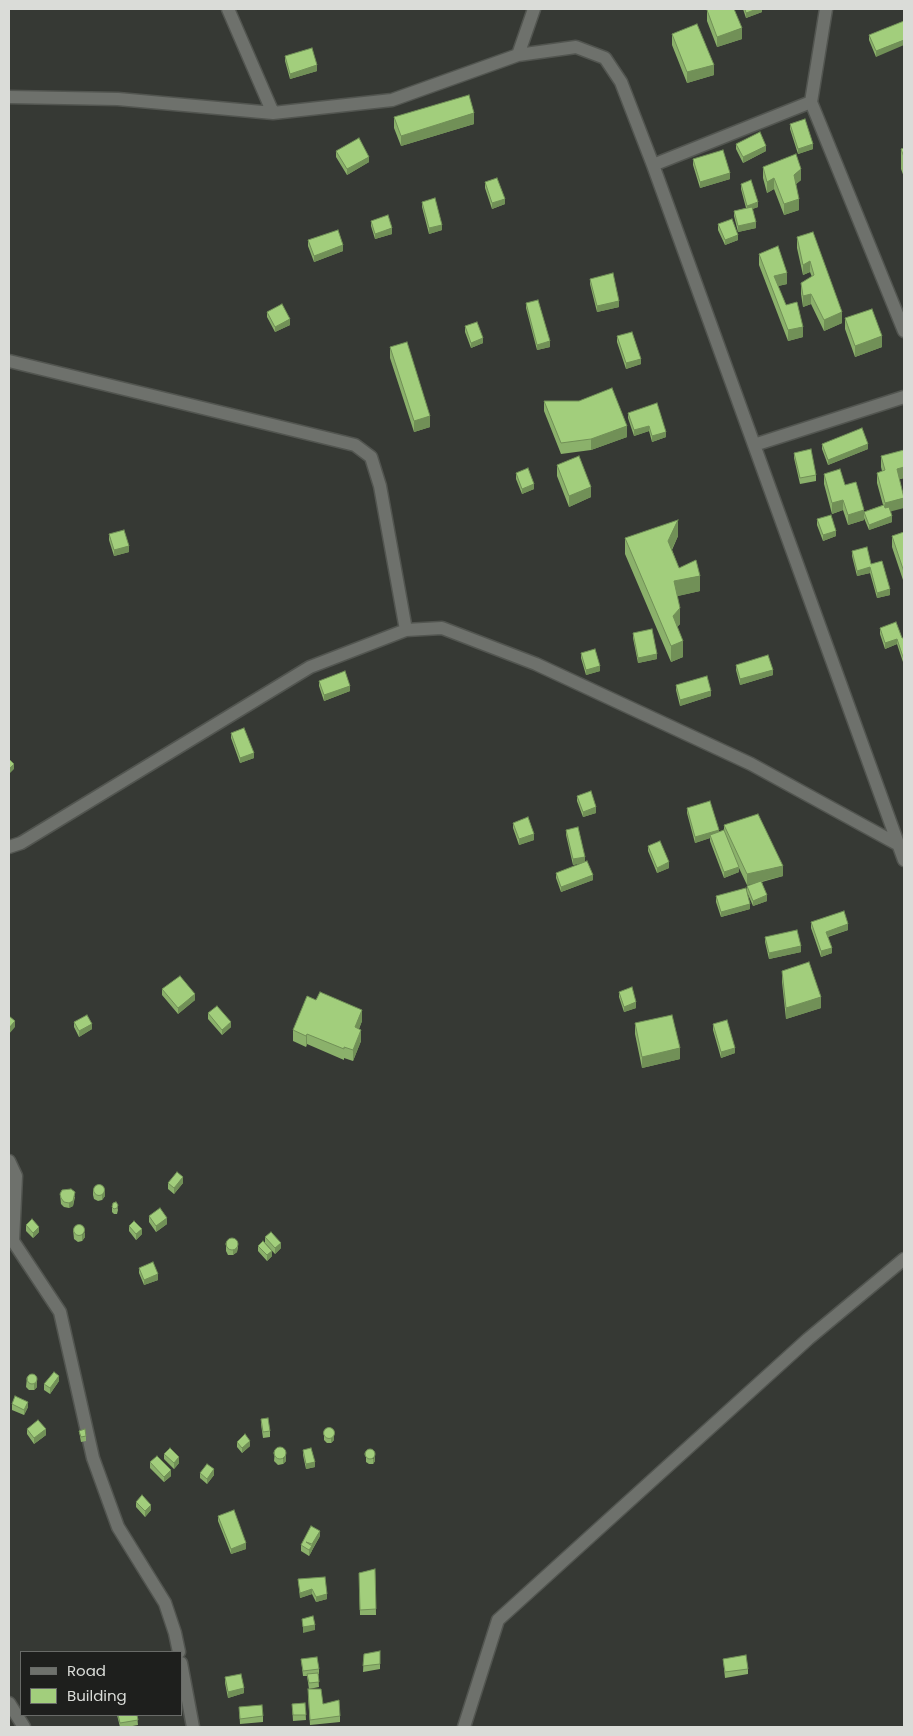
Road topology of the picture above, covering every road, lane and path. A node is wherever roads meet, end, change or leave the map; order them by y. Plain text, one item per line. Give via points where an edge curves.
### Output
1 (228, 9) edge
2 (534, 9) edge
3 (826, 9) edge
4 (518, 55) junction
5 (9, 97) edge
6 (811, 102) junction
7 (273, 113) junction
8 (653, 165) junction
9 (904, 331) edge
10 (9, 361) edge
11 (904, 397) edge
12 (754, 445) junction
13 (406, 630) junction
14 (899, 845) junction
15 (9, 847) edge
16 (904, 860) edge
17 (9, 1161) edge
18 (12, 1177) edge
19 (904, 1259) edge
20 (179, 1651) edge
21 (182, 1668) edge
22 (9, 1703) edge
23 (24, 1727) edge
24 (193, 1727) edge
25 (464, 1727) edge

1 - 7 street
2 - 4 street
3 - 6 street
4 - 7 street via 392,100
4 - 8 street via 576,47 605,58 621,82
5 - 7 street via 118,99
6 - 8 street
6 - 9 street
8 - 12 street
10 - 13 street via 355,445 371,457 378,479
11 - 12 street
12 - 14 street
13 - 14 street via 442,628 536,664 751,764
13 - 15 street via 310,667 21,843
14 - 16 street
17 - 18 street
18 - 20 street via 13,1241 60,1312 93,1458 118,1527 165,1603
19 - 25 street via 808,1339 498,1620
21 - 24 street
22 - 23 street

